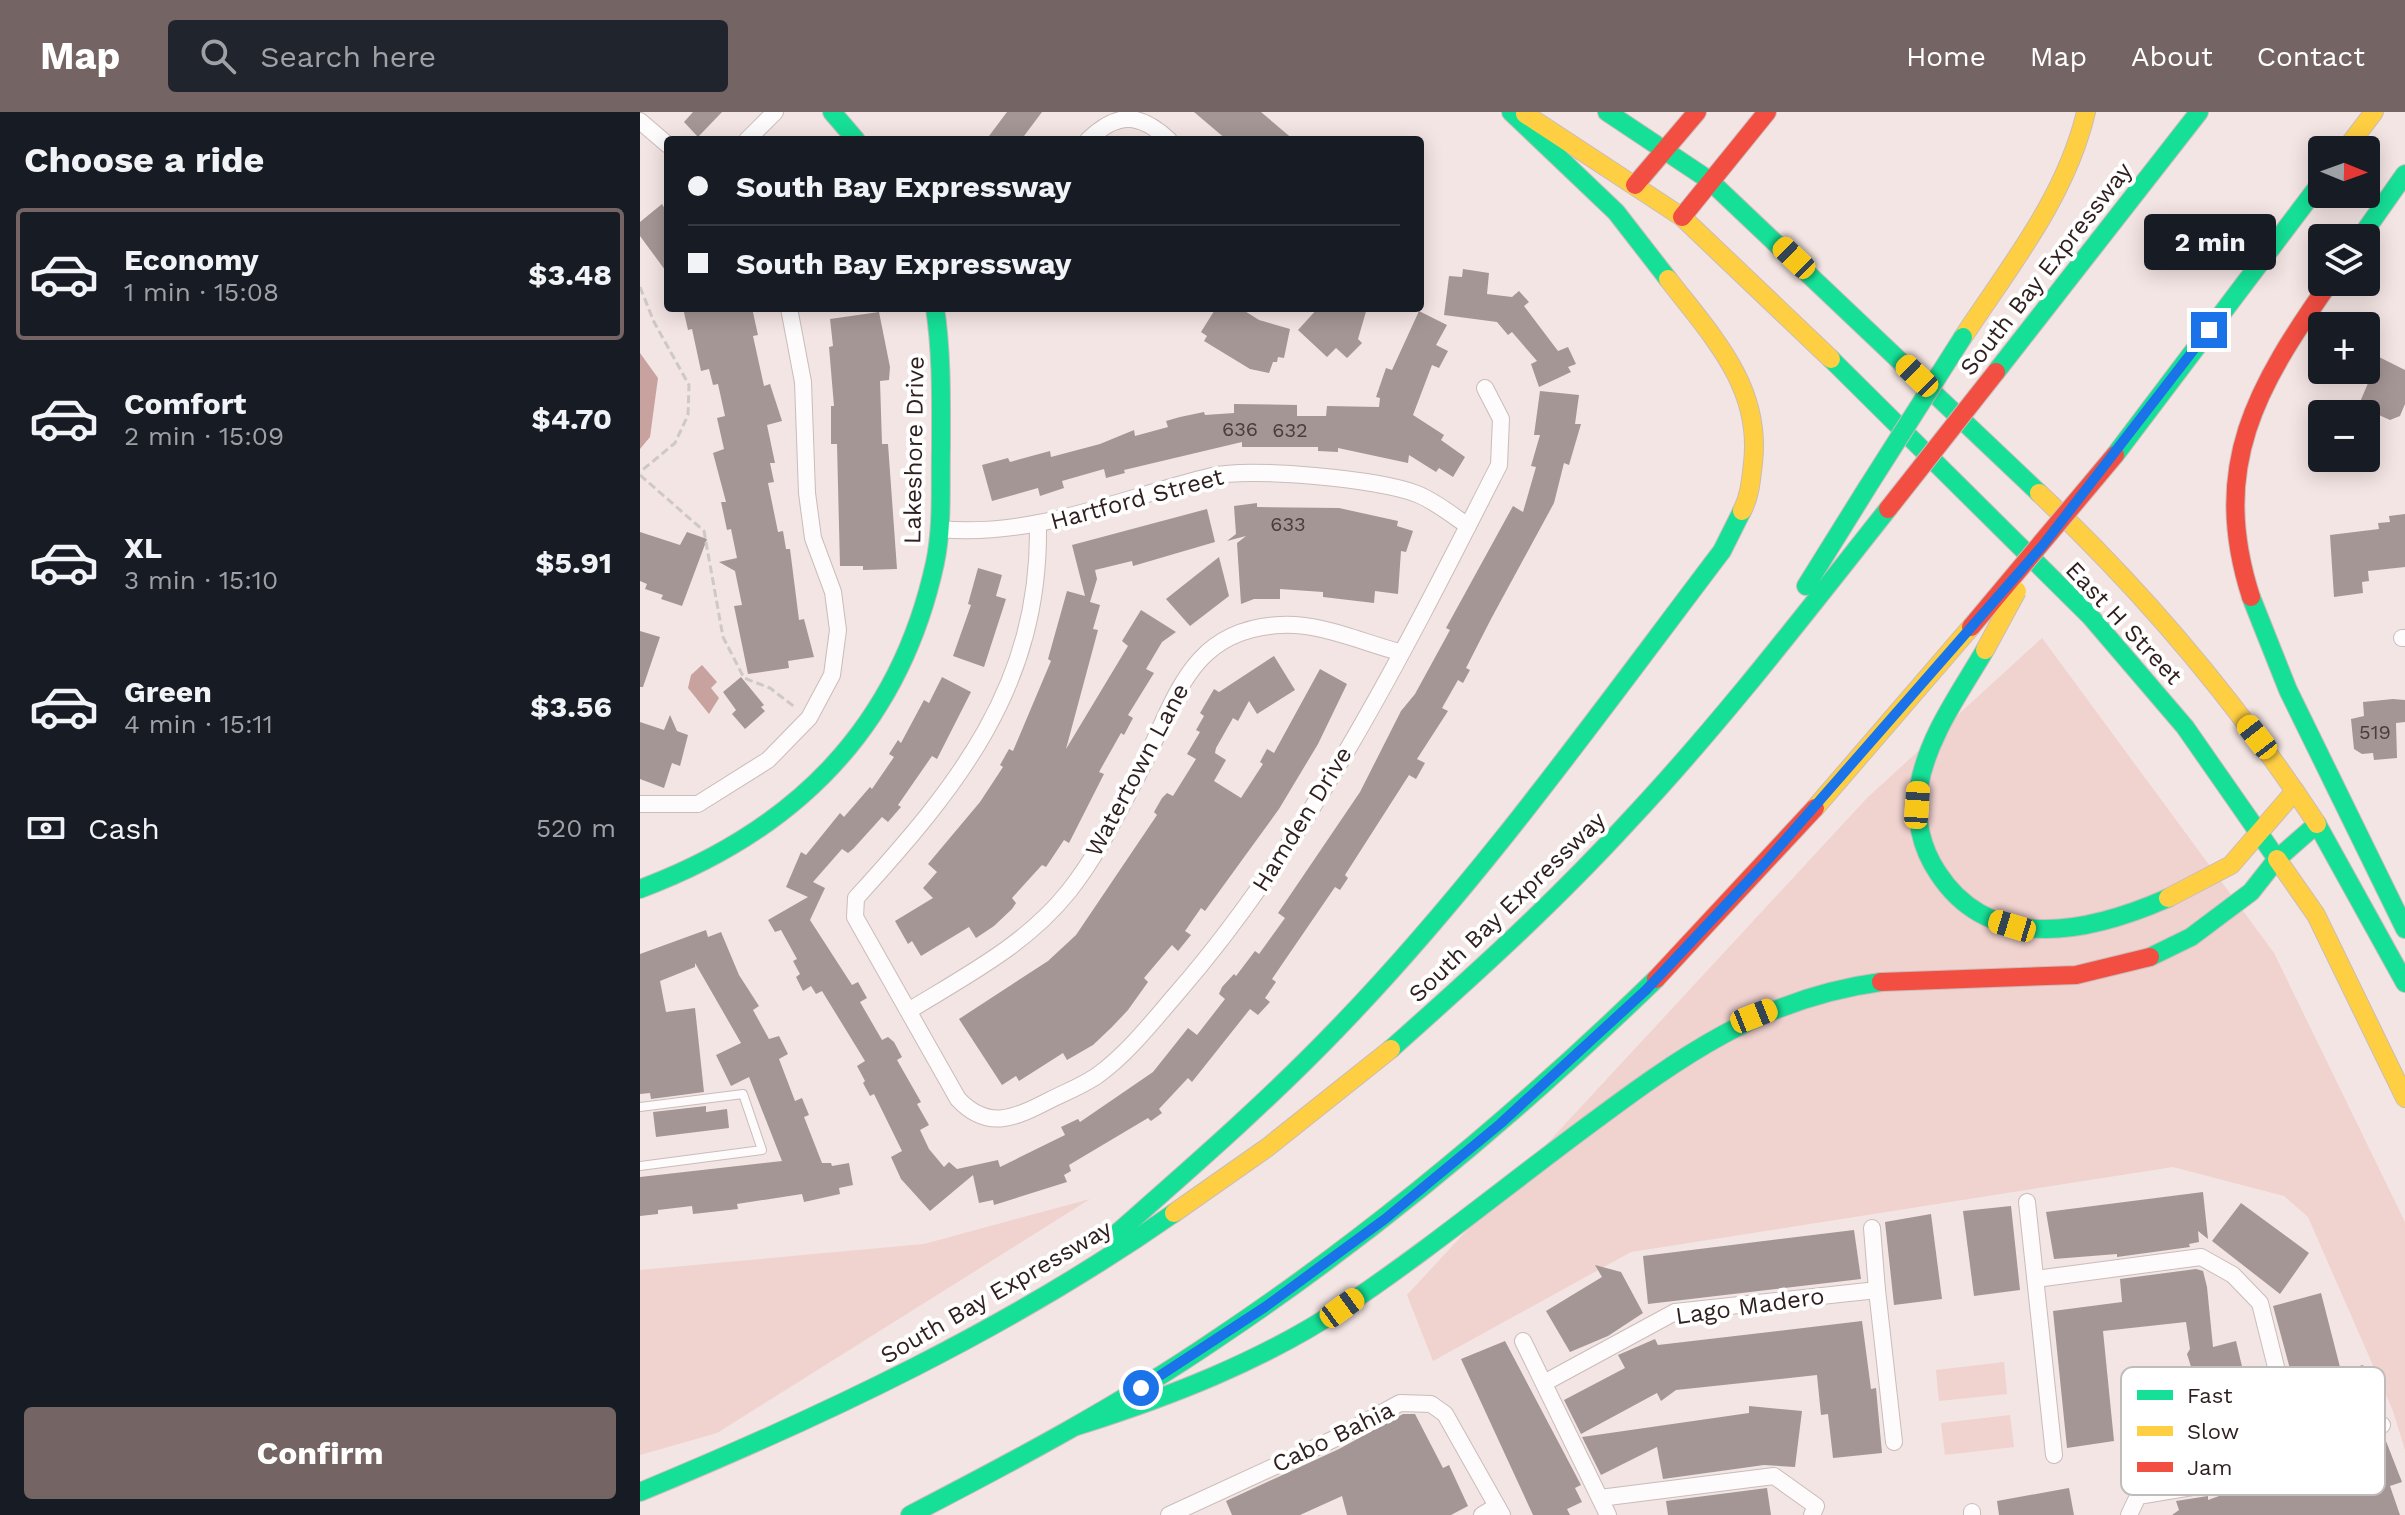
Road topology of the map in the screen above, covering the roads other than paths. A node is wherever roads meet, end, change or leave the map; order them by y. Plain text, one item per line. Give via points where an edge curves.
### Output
1 (775, 112) edge
2 (832, 112) edge
3 (1511, 112) edge
4 (1521, 112) edge
5 (1607, 112) edge
6 (1697, 112) edge
7 (1767, 112) edge
8 (2086, 112) edge
9 (2199, 112) edge
10 (2374, 112) edge
11 (640, 121) edge
12 (751, 136) edge
13 (853, 136) edge
14 (1092, 136) edge
15 (1164, 136) edge
16 (2356, 136) edge
17 (664, 142) edge
18 (1666, 149) junction
19 (2405, 174) edge
20 (1709, 180) junction
21 (1635, 185) junction
22 (2308, 200) edge
23 (1682, 217) junction
24 (2370, 224) edge
25 (2321, 296) edge
26 (790, 312) edge
27 (936, 312) edge
28 (1485, 388) dead end
29 (1038, 526) junction
30 (1468, 526) junction
31 (940, 529) junction
32 (2043, 545) junction
33 (1399, 652) junction
34 (1738, 695) junction
35 (2295, 791) junction
36 (640, 804) edge
37 (2317, 824) junction
38 (2258, 832) junction
39 (2277, 859) junction
40 (640, 889) edge
41 (2405, 929) edge
42 (2405, 983) edge
43 (910, 1010) junction
44 (2405, 1098) edge
45 (640, 1107) edge
46 (640, 1166) edge
47 (2027, 1202) dead end
48 (1872, 1228) dead end
49 (2036, 1279) junction
50 (1877, 1290) junction
51 (1013, 1315) junction
52 (1523, 1341) dead end
53 (2276, 1367) edge
54 (1544, 1383) junction
55 (1077, 1426) junction
56 (1894, 1442) dead end
57 (2054, 1455) dead end
58 (640, 1492) edge
59 (2144, 1495) edge
60 (1600, 1498) junction
61 (1500, 1510) edge
62 (1814, 1511) edge
63 (910, 1515) edge
64 (1169, 1515) edge
65 (1482, 1515) edge
66 (1608, 1515) edge
67 (2129, 1515) edge

1 - 12 street
2 - 13 main road
3 - 51 main road via 1616,212 1734,364 1749,400 1756,439 1753,479 1742,517 1722,551 1518,819 1386,977 1231,1134
4 - 21 main road, East H Street
5 - 18 main road, East H Street
6 - 18 main road
7 - 20 main road
8 - 34 main road, bridge via 2064,181
9 - 34 main road, South Bay Expressway, bridge
10 - 16 main road
11 - 17 street
14 - 15 street via 1123,115 1139,116
18 - 20 main road, East H Street
18 - 21 main road
19 - 24 main road
20 - 23 main road
20 - 35 main road, East H Street via 2117,567 2211,677
21 - 23 main road, East H Street
22 - 32 main road, bridge
23 - 38 main road, East H Street via 2090,616 2185,727
25 - 41 main road via 2268,374 2248,421 2235,497 2237,549 2257,623
26 - 36 street via 803,382 813,538 833,592 838,630 832,675 809,718 768,760 698,804
27 - 31 main road, Lakeshore Drive via 942,356
28 - 30 street, Hamden Drive via 1501,419 1499,465
29 - 30 street, Hartford Street via 1248,471 1388,485 1417,494
29 - 31 street, Hartford Street
29 - 43 street via 1035,593 1010,684 955,784 856,898 855,917
30 - 33 street, Hamden Drive
31 - 40 main road, Lakeshore Drive via 926,599 905,655 883,698 842,756 791,807 753,835 702,865
32 - 38 main road, bridge via 1927,757 1917,805 1921,838 1934,868 1954,894 1996,921 2054,931 2096,927 2136,914 2223,871
32 - 55 main road, bridge via 1715,919 1556,1075 1326,1263
33 - 43 street, Watertown Lane via 1313,627 1282,625 1235,635 1204,656 1183,678 1141,769 1070,890 1012,947
33 - 43 street, Hamden Drive via 1346,749 1234,925 1127,1050 1096,1077 1033,1108 993,1120 973,1115 958,1099
34 - 51 main road, South Bay Expressway via 1592,861 1432,1014 1248,1162
35 - 37 main road, East H Street
35 - 38 main road
37 - 39 main road
37 - 42 main road, East H Street
38 - 39 main road, East H Street
39 - 44 main road, East H Street via 2316,915
39 - 55 main road via 2251,892 2191,937 2124,966 2064,976 1875,982 1813,995 1754,1016 1672,1063 1317,1323 1188,1389
45 - 46 lane via 743,1094 762,1150
47 - 49 street
48 - 50 street
49 - 53 street via 2201,1257 2233,1275 2260,1303
49 - 57 street
50 - 54 street, Lago Madero via 1675,1312
50 - 56 street
51 - 58 main road, South Bay Expressway via 835,1408
52 - 54 street
54 - 60 street
55 - 63 main road
59 - 67 street via 2138,1496
60 - 62 street via 1774,1476
60 - 66 street
61 - 64 street, Cabo Bahia via 1445,1414 1431,1404 1400,1403
61 - 65 street, Cabo Bahia

